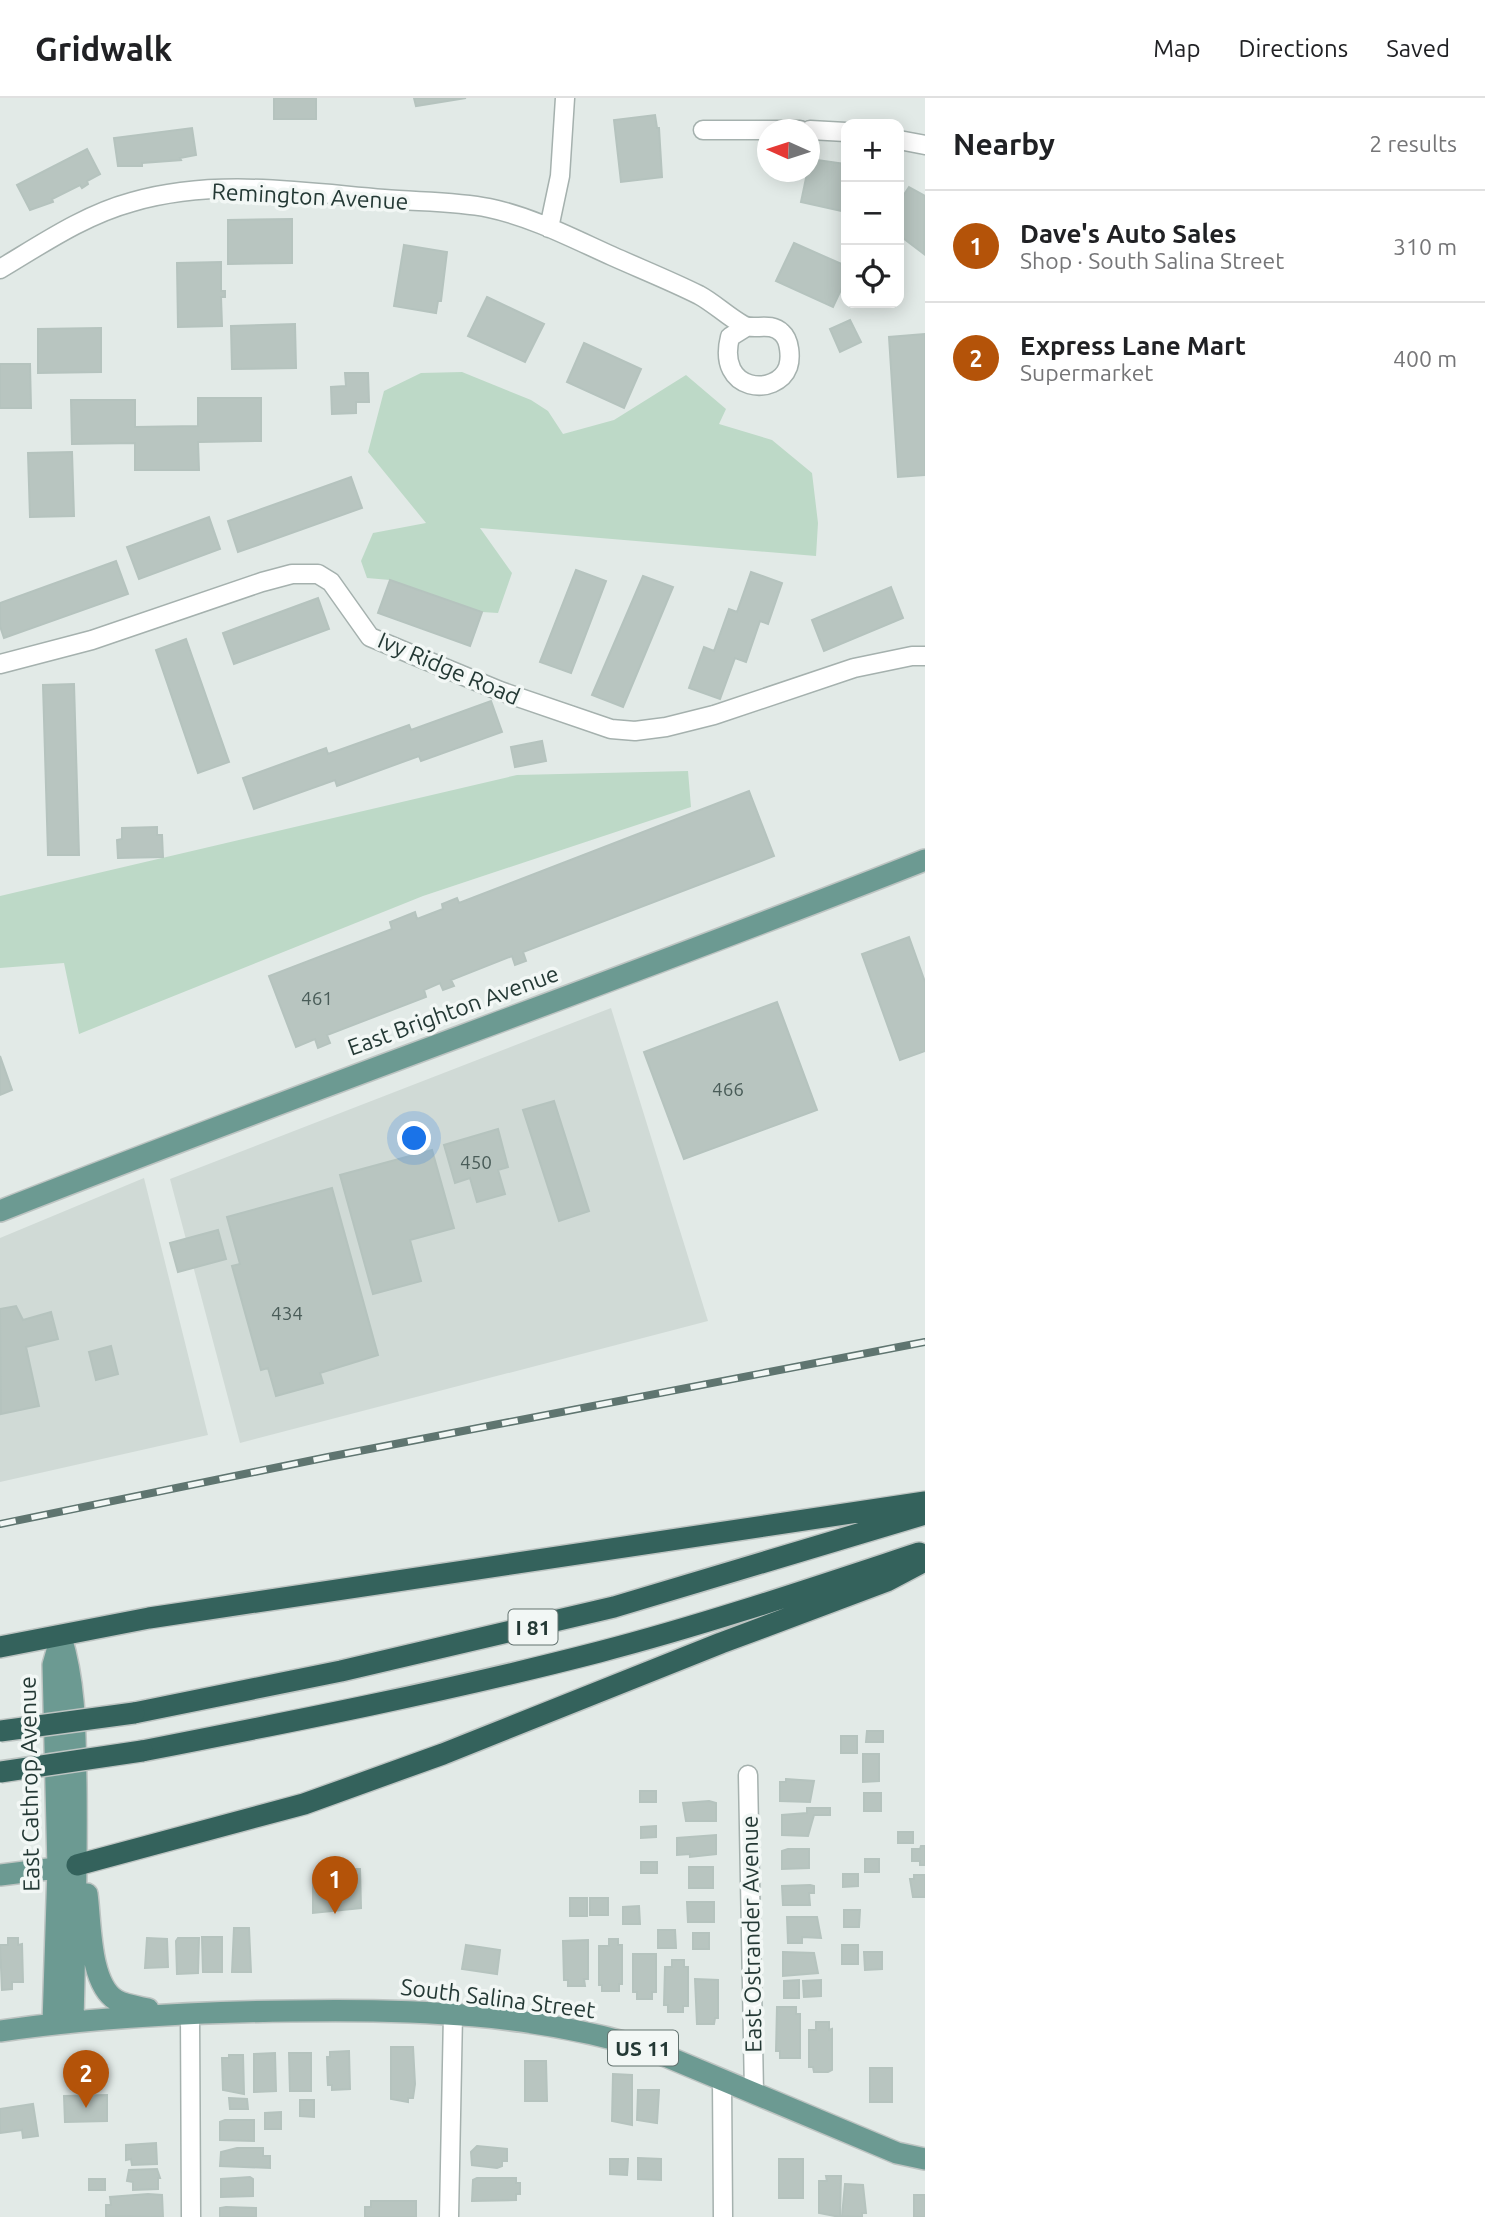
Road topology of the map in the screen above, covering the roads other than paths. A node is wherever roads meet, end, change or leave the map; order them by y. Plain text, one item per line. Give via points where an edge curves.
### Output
1 (565, 98) edge
2 (703, 130) dead end
3 (757, 130) edge
4 (820, 131) edge
5 (841, 132) edge
6 (904, 141) edge
7 (925, 144) edge
8 (550, 228) junction
9 (0, 269) edge
10 (746, 327) dead end
11 (925, 656) edge
12 (0, 664) edge
13 (925, 860) edge
14 (0, 1211) edge
15 (925, 1502) edge
16 (925, 1514) edge
17 (925, 1551) edge
18 (925, 1561) edge
19 (61, 1637) junction
20 (0, 1647) edge
21 (0, 1731) edge
22 (0, 1772) edge
23 (748, 1775) dead end
24 (68, 1867) junction
25 (0, 1875) edge
26 (190, 2012) junction
27 (163, 2014) junction
28 (453, 2014) junction
29 (63, 2022) junction
30 (0, 2031) edge
31 (722, 2080) junction
32 (754, 2094) junction
33 (925, 2159) edge
34 (191, 2217) edge
35 (449, 2217) edge
36 (723, 2217) edge

1 - 8 street
2 - 3 street
4 - 5 street
6 - 7 street
8 - 9 street, Remington Avenue via 488,208 219,188 130,202 81,221
8 - 10 street, Remington Avenue via 701,296
11 - 12 street, Ivy Ridge Road via 855,668 666,727 611,729 500,691 370,637 331,582 318,574 292,574 92,640
13 - 14 main road, East Brighton Avenue
15 - 19 highway via 149,1618
16 - 21 highway, I 81, bridge via 614,1607 392,1660 134,1713
17 - 22 highway, I 81, bridge via 601,1652 463,1686 142,1751
18 - 24 highway via 887,1581 304,1804
19 - 20 highway
19 - 24 main road, East Cathrop Avenue via 75,1703
23 - 32 street, East Ostrander Avenue
24 - 25 main road
24 - 27 main road via 87,1895 97,1969 105,1987 116,2000
24 - 29 main road, East Cathrop Avenue
26 - 27 main road, South Salina Street / US 11
26 - 28 main road, South Salina Street / US 11
26 - 34 street
27 - 29 main road, South Salina Street / US 11
28 - 31 main road, South Salina Street / US 11 via 620,2040
28 - 35 street
29 - 30 main road, South Salina Street / US 11
31 - 32 main road, South Salina Street / US 11
31 - 36 street
32 - 33 main road, South Salina Street / US 11 via 897,2153

